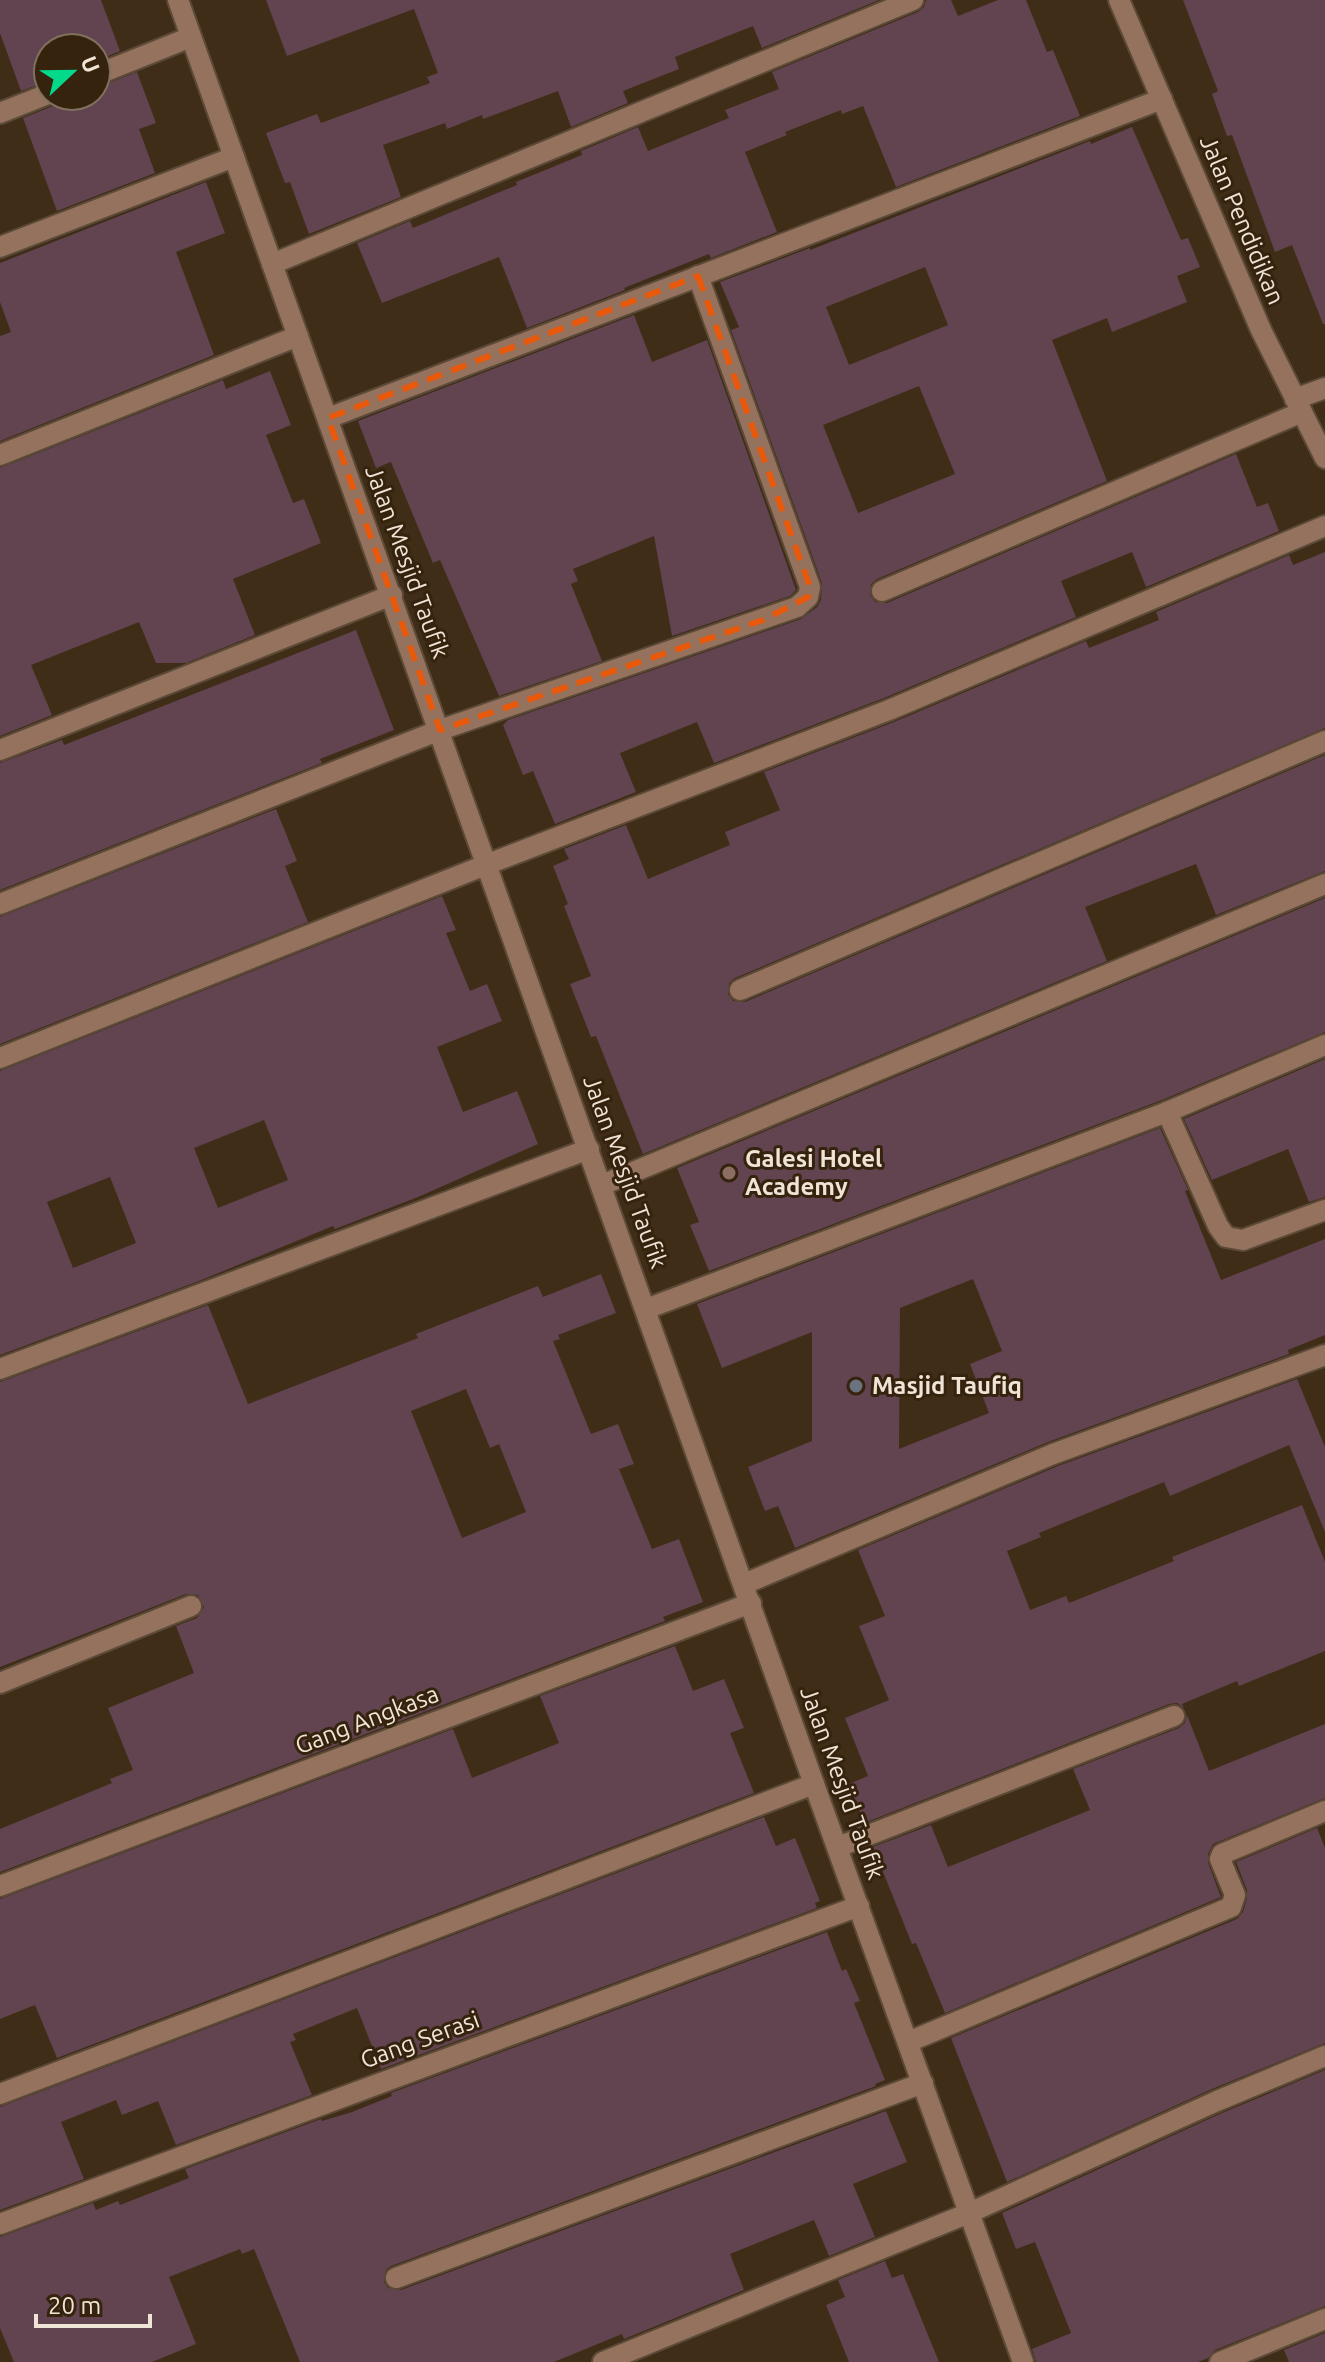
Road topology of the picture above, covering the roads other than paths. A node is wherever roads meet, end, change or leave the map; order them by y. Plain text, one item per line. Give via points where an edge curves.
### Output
1 (178, 0) edge
2 (913, 0) edge
3 (1119, 0) edge
4 (191, 37) junction
5 (112, 69) edge
6 (1162, 99) junction
7 (32, 100) edge
8 (0, 113) edge
9 (234, 157) junction
10 (0, 247) edge
11 (272, 264) junction
12 (698, 276) junction
13 (298, 336) junction
14 (1325, 388) edge
15 (1298, 405) junction
16 (328, 418) junction
17 (0, 455) edge
18 (1325, 458) edge
19 (1325, 526) edge
20 (882, 591) dead end
21 (392, 595) junction
22 (440, 730) junction
23 (1325, 741) edge
24 (0, 750) edge
25 (488, 864) junction
26 (1325, 884) edge
27 (0, 904) edge
28 (740, 990) dead end
29 (1325, 1045) edge
30 (0, 1058) edge
31 (1167, 1112) junction
32 (589, 1149) junction
33 (602, 1185) junction
34 (1325, 1210) edge
35 (646, 1309) junction
36 (1325, 1355) edge
37 (0, 1369) edge
38 (748, 1594) junction
39 (191, 1606) dead end
40 (0, 1683) edge
41 (1174, 1716) dead end
42 (814, 1784) junction
43 (1325, 1811) edge
44 (838, 1847) junction
45 (0, 1886) edge
46 (859, 1906) junction
47 (908, 2042) junction
48 (1325, 2056) edge
49 (923, 2083) junction
50 (0, 2094) edge
51 (969, 2213) junction
52 (0, 2224) edge
53 (396, 2278) dead end
54 (1325, 2319) edge
55 (603, 2362) edge
56 (1023, 2362) edge
57 (1220, 2362) edge

1 - 4 street, Jalan Mesjid Taufik
2 - 11 street
3 - 6 street, Jalan Pendidikan
4 - 5 street
4 - 9 street, Jalan Mesjid Taufik
6 - 12 street
6 - 15 street, Jalan Pendidikan
7 - 8 street
9 - 10 street
9 - 11 street, Jalan Mesjid Taufik
11 - 13 street, Jalan Mesjid Taufik
12 - 16 street
12 - 22 street via 810,587 808,597 763,620
13 - 16 street, Jalan Mesjid Taufik
13 - 17 street
14 - 15 street
15 - 18 street, Jalan Pendidikan
15 - 20 street
16 - 21 street, Jalan Mesjid Taufik
19 - 25 street via 889,710
21 - 22 street, Jalan Mesjid Taufik
21 - 24 street
22 - 25 street, Jalan Mesjid Taufik
22 - 27 street
23 - 28 street
25 - 30 street
25 - 32 street, Jalan Mesjid Taufik
26 - 33 street
29 - 31 street
31 - 34 street via 1226,1237 1243,1240
31 - 35 street
32 - 33 street, Jalan Mesjid Taufik
32 - 37 street
33 - 35 street, Jalan Mesjid Taufik
35 - 38 street, Jalan Mesjid Taufik
36 - 38 street, Gang Angkasa via 1053,1454
38 - 42 street, Jalan Mesjid Taufik
38 - 45 street, Gang Angkasa
39 - 40 street
41 - 44 street
42 - 44 street, Jalan Mesjid Taufik
42 - 50 street
43 - 47 street via 1222,1854 1235,1895 1231,1907
44 - 46 street, Jalan Mesjid Taufik
46 - 47 street, Jalan Mesjid Taufik
46 - 52 street, Gang Serasi
47 - 49 street, Jalan Mesjid Taufik
48 - 51 street
49 - 51 street, Jalan Mesjid Taufik
49 - 53 street
51 - 55 street
51 - 56 street, Jalan Mesjid Taufik
54 - 57 street

